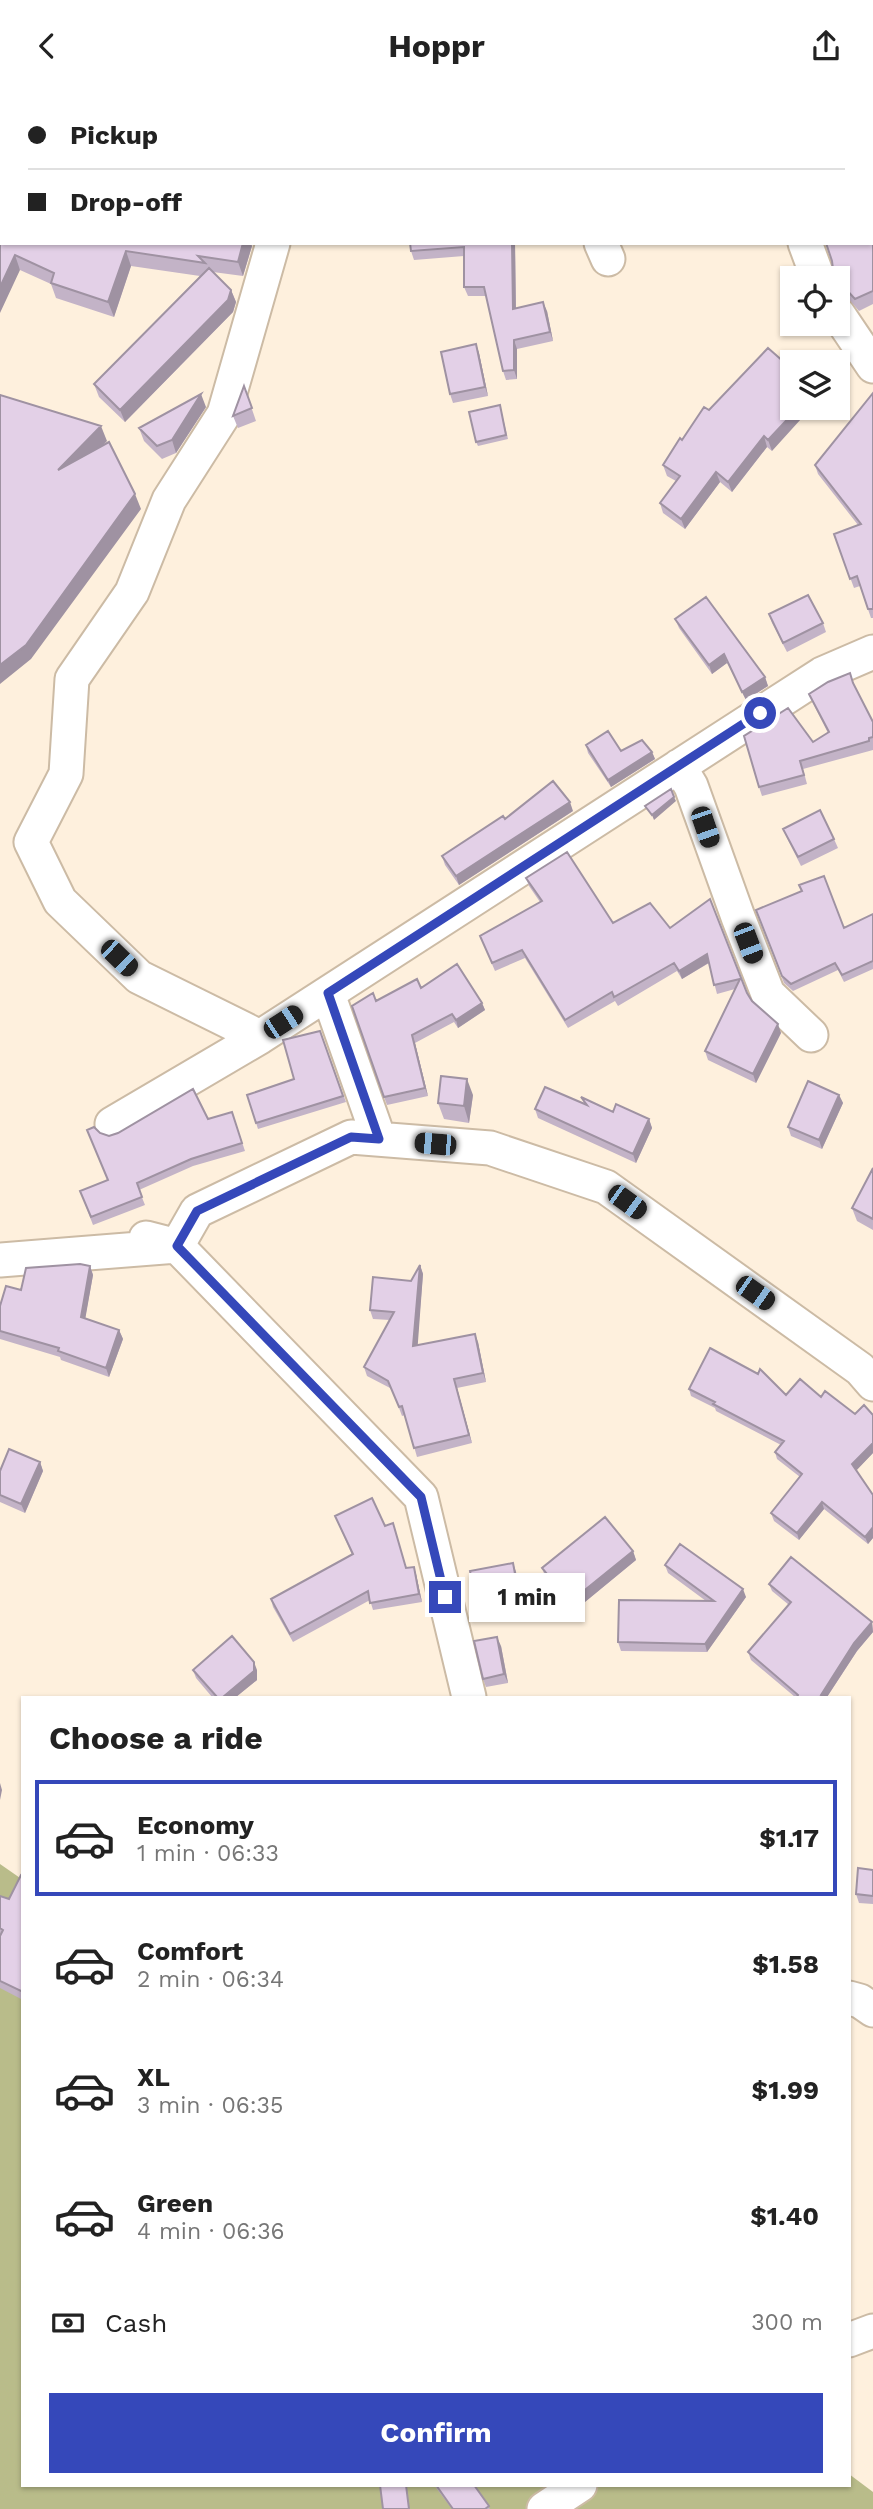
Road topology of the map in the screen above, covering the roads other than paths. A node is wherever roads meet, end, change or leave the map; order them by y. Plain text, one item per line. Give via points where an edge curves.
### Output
1 (271, 245) edge
2 (806, 245) edge
3 (814, 266) edge
4 (850, 332) edge
5 (873, 366) edge
6 (873, 652) edge
7 (679, 766) junction
8 (328, 993) junction
9 (811, 1035) dead end
10 (260, 1037) junction
11 (112, 1124) dead end
12 (379, 1139) junction
13 (162, 1242) junction
14 (0, 1260) edge
15 (873, 1384) edge
16 (468, 1696) edge
17 (851, 1999) edge
18 (873, 2010) edge
19 (873, 2331) edge
20 (851, 2339) edge
21 (577, 2487) edge
22 (544, 2509) edge

1 - 10 street via 224,414 169,500 132,592 72,679 66,774 31,842 60,901 139,977
2 - 3 street
4 - 5 street
6 - 7 street via 822,674
7 - 8 street
7 - 9 street via 691,786 768,994
8 - 10 street
8 - 12 street
10 - 11 street
12 - 13 street via 351,1137 197,1211
12 - 15 street via 490,1148 606,1187 860,1369
13 - 14 street
13 - 16 street via 421,1497
17 - 18 street
19 - 20 street
21 - 22 street

